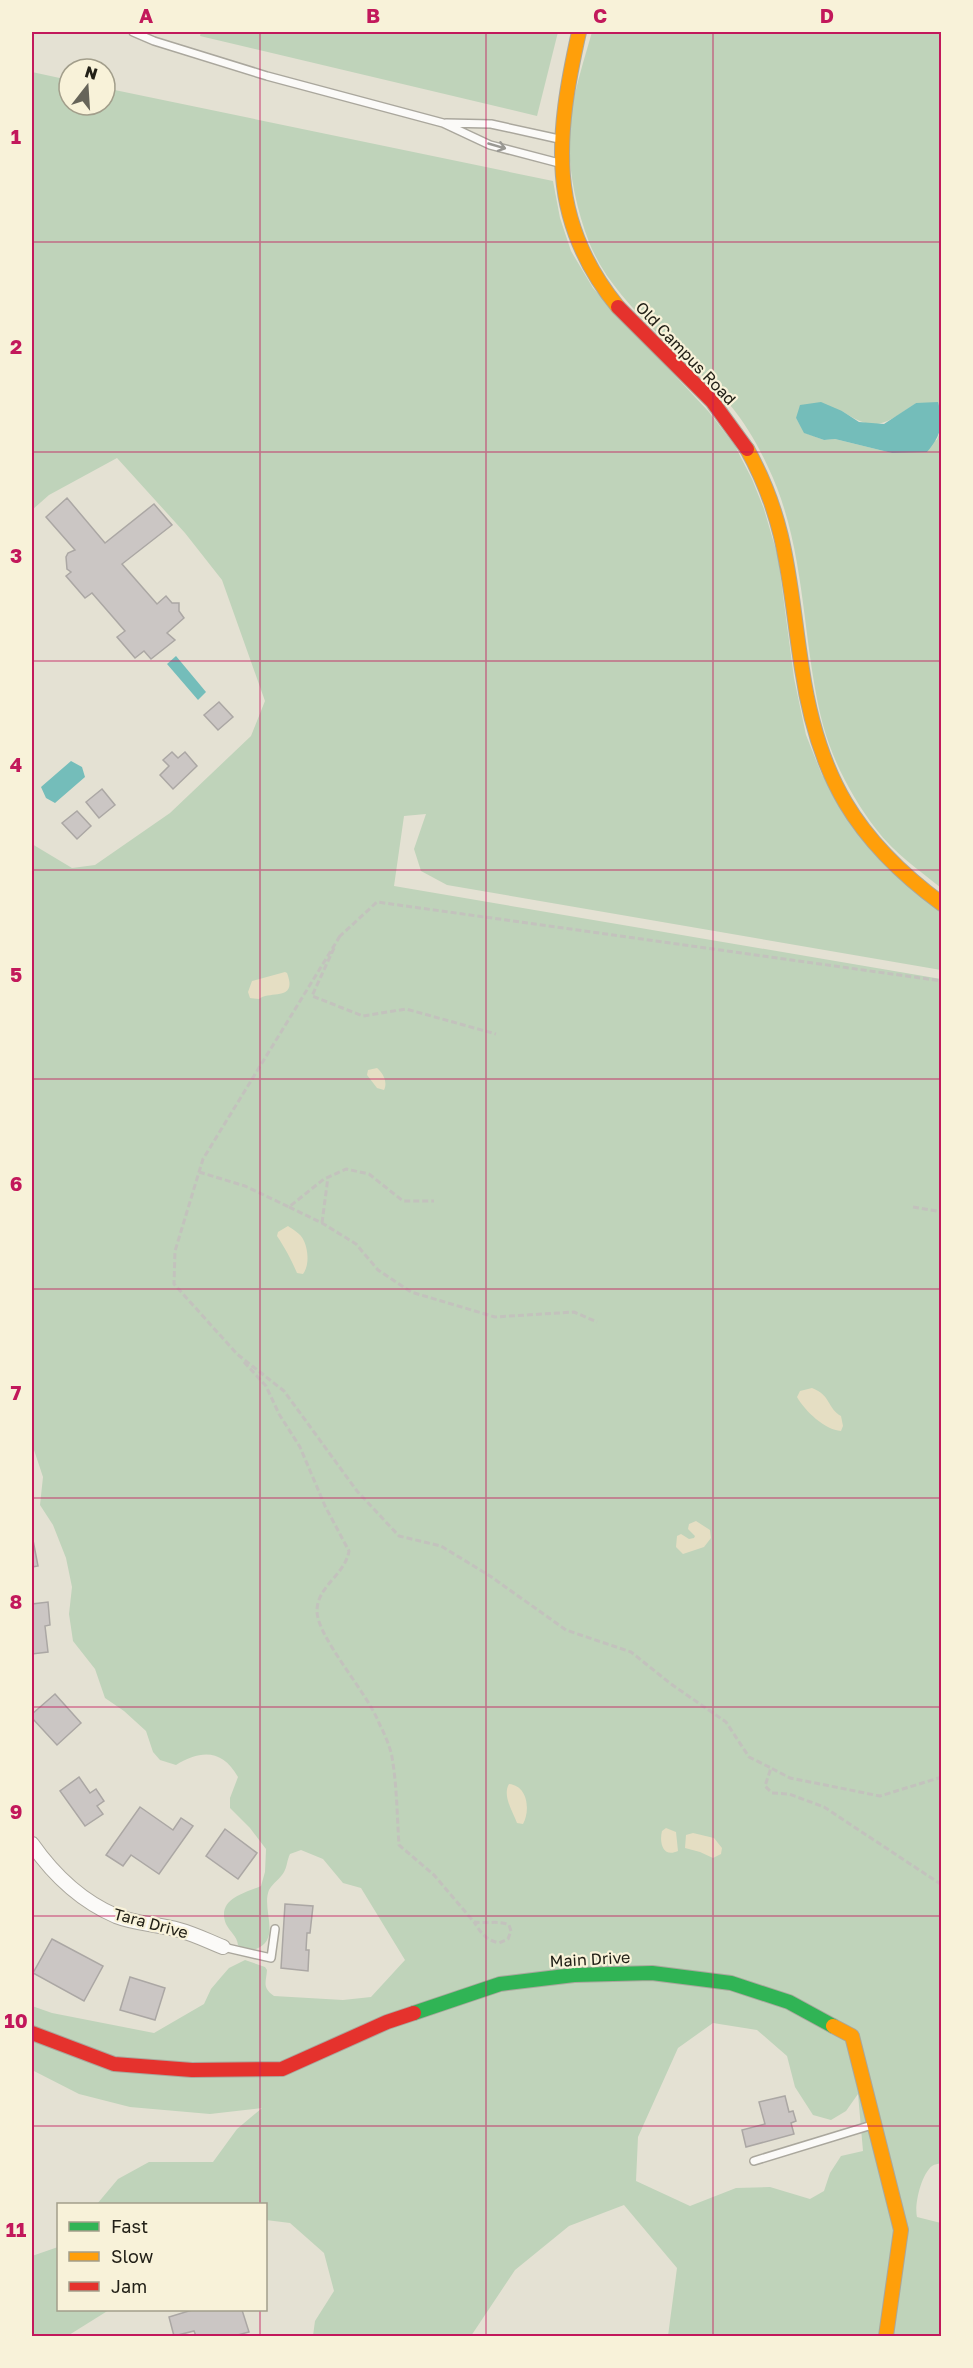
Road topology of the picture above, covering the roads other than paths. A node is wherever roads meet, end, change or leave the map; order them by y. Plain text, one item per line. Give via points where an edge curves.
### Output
1 (133, 32) edge
2 (579, 32) edge
3 (443, 123) junction
4 (561, 140) junction
5 (559, 163) junction
6 (942, 903) edge
7 (32, 1844) edge
8 (275, 1929) dead end
9 (223, 1947) joint
10 (32, 2033) edge
11 (874, 2124) junction
12 (754, 2161) dead end
13 (886, 2337) edge

1 - 3 lane via 267,76
2 - 4 street, Old Campus Road via 563,109
3 - 4 lane via 491,124
3 -> 5 lane via 490,145
4 - 5 street, Old Campus Road
5 - 6 street, Old Campus Road via 580,246 601,285 632,323 721,411 763,479 775,508 786,556 815,733 833,779 869,839 897,868
7 - 9 street, Tara Drive via 61,1879 101,1909 127,1920 182,1930
8 - 9 lane via 271,1958
10 - 11 street, Main Drive via 114,2064 192,2070 282,2069 387,2022 500,1984 574,1975 652,1973 731,1983 789,2002 852,2036
11 - 12 lane
11 - 13 street, Main Drive via 901,2230

